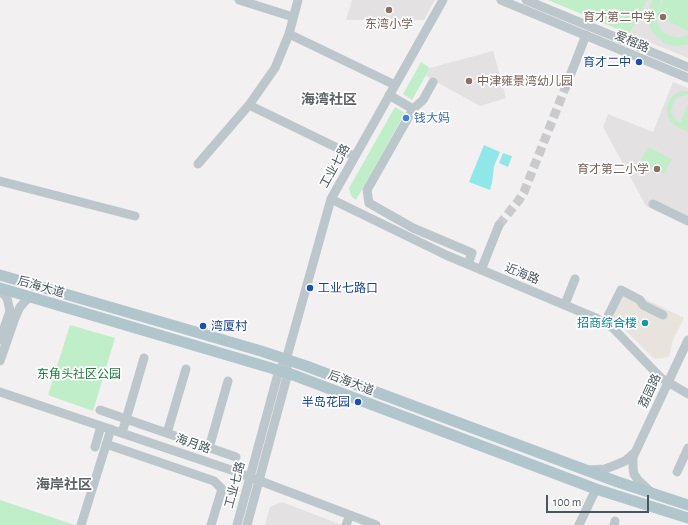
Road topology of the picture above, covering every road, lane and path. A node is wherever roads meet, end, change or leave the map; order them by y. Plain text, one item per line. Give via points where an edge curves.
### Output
1 (239, 0) edge
2 (298, 0) edge
3 (443, 0) edge
4 (501, 0) edge
5 (526, 0) edge
6 (293, 17) junction
7 (289, 34) junction
8 (586, 36) junction
9 (645, 55) junction
10 (688, 67) edge
11 (688, 78) edge
12 (433, 82) dead end
13 (395, 85) junction
14 (566, 86) tunnel mouth
15 (389, 95) junction
16 (249, 105) junction
17 (413, 108) junction
18 (354, 156) junction
19 (198, 164) dead end
20 (0, 181) edge
21 (331, 199) junction
22 (653, 204) dead end
23 (136, 216) dead end
24 (688, 221) edge
25 (499, 225) tunnel mouth
26 (468, 264) junction
27 (481, 270) junction
28 (0, 275) edge
29 (575, 279) dead end
30 (0, 289) edge
31 (29, 297) junction
32 (565, 304) junction
33 (662, 315) dead end
34 (605, 322) junction
35 (0, 340) edge
36 (688, 340) edge
37 (685, 356) edge
38 (144, 358) dead end
39 (286, 360) junction
40 (0, 361) edge
41 (186, 369) dead end
42 (283, 372) junction
43 (228, 381) dead end
44 (667, 382) junction
45 (0, 392) edge
46 (688, 394) edge
47 (100, 410) dead end
48 (126, 419) junction
49 (101, 426) junction
50 (111, 429) junction
51 (122, 433) junction
52 (167, 433) junction
53 (106, 444) junction
54 (95, 447) dead end
55 (209, 448) junction
56 (688, 448) edge
57 (634, 453) junction
58 (236, 457) dead end
59 (584, 470) junction
60 (677, 472) dead end
61 (250, 477) junction
62 (259, 480) junction
63 (596, 489) junction
64 (652, 494) junction
65 (688, 505) edge
66 (350, 515) junction
67 (688, 518) edge
68 (237, 524) edge
69 (80, 525) edge
70 (211, 525) edge
71 (247, 525) edge
72 (346, 525) edge
73 (376, 525) edge
74 (578, 525) edge

1 - 6 street
2 - 6 street
3 - 13 street, 工业七路
4 - 8 street, 爱榕路
5 - 9 street, 爱榕路
6 - 7 street
7 - 13 street
7 - 16 street via 275,68
8 - 9 street, 爱榕路
8 - 14 street
9 - 10 street, 爱榕路
9 - 11 street, 爱榕路
12 - 17 street via 424,100
13 - 15 street, 工业七路
15 - 17 street
15 - 18 street, 工业七路
16 - 18 street
16 - 19 street
17 - 26 street via 367,190 369,203 413,228 472,253
18 - 21 street, 工业七路
20 - 23 street
21 - 26 street, 近海路
21 - 39 street, 工业七路
22 - 24 street
25 - 27 street
26 - 27 street, 近海路
27 - 32 street, 近海路
28 - 39 main road, 后海大道
29 - 32 street
30 - 31 main road, 后海大道
30 - 35 street via 7,298 10,311
31 - 40 street via 15,318
31 - 42 main road, 后海大道
32 - 34 street, 近海路
33 - 34 street via 621,290
34 - 44 street, 近海路
36 - 37 street, 荔园路
37 - 44 street, 荔园路
38 - 48 street
39 - 42 street, 工业七路
39 - 59 main road, 后海大道
41 - 52 street
42 - 61 street, 工业七路
42 - 62 street, 工业七路
42 - 63 main road, 后海大道
43 - 55 street
44 - 46 street, 近海路
44 - 57 street, 荔园路
45 - 49 street, 海月路
47 - 48 street
48 - 51 street
48 - 52 street
49 - 50 street, 海月路
49 - 54 street
50 - 51 street, 海月路
50 - 53 street
51 - 61 street, 海月路
52 - 55 street
53 - 69 street
53 - 70 street via 214,480 222,489
55 - 58 street
56 - 60 street
57 - 59 street via 613,466
57 - 64 street, 荔园路 via 634,474
59 - 64 main road, 后海大道
61 - 62 street, 海月路
61 - 68 street, 工业七路
62 - 66 street, 海月路
62 - 71 street, 工业七路
63 - 67 main road, 后海大道
63 - 74 street
64 - 65 main road, 后海大道
66 - 72 street
66 - 73 street, 海月路

